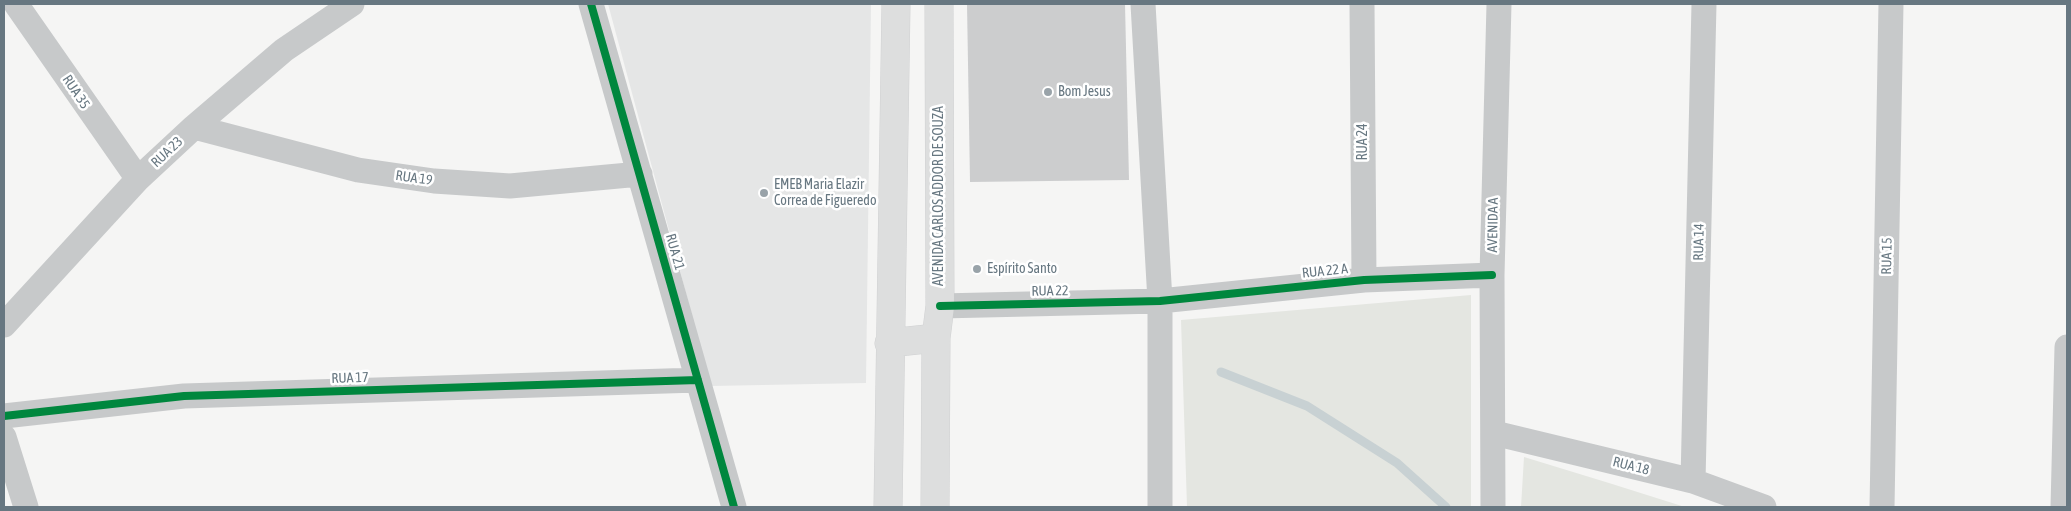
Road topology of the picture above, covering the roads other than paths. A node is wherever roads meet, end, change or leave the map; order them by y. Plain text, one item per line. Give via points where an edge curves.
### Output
1 (16, 4) edge
2 (352, 4) edge
3 (591, 4) edge
4 (896, 4) edge
5 (939, 4) edge
6 (1144, 4) edge
7 (1362, 4) edge
8 (1498, 4) edge
9 (1704, 4) edge
10 (1891, 4) edge
11 (194, 127) junction
12 (640, 174) junction
13 (138, 179) junction
14 (1492, 275) junction
15 (1364, 280) junction
16 (1160, 301) junction
17 (940, 306) junction
18 (4, 325) edge
19 (936, 338) junction
20 (889, 342) junction
21 (2067, 347) edge
22 (698, 380) junction
23 (4, 416) edge
24 (1494, 433) junction
25 (4, 437) edge
26 (1693, 481) junction
27 (26, 507) edge
28 (734, 507) edge
29 (888, 507) edge
30 (936, 507) edge
31 (1160, 507) edge
32 (1493, 507) edge
33 (1764, 507) edge
34 (1882, 507) edge
35 (2063, 507) edge

1 - 13 street, RUA 35
2 - 11 street, RUA 23 via 284,50
3 - 12 street, RUA 21
4 - 20 street
5 - 17 street, AVENIDA CARLOS ADDOR DE SOUZA
6 - 16 street
7 - 15 street, RUA 24
8 - 14 street, AVENIDA A
9 - 26 street, RUA 14
10 - 34 street, RUA 15
11 - 12 street, RUA 19 via 358,170 434,181 510,186
11 - 13 street, RUA 23
12 - 22 street, RUA 21
13 - 18 street, RUA 23
14 - 15 street, RUA 22 A
14 - 24 street, AVENIDA A
15 - 16 street, RUA 22 A
16 - 17 street, RUA 22
16 - 31 street
17 - 19 street, AVENIDA CARLOS ADDOR DE SOUZA
19 - 20 street
19 - 30 street, AVENIDA CARLOS ADDOR DE SOUZA
20 - 29 street
21 - 35 street
22 - 23 street, RUA 17 via 184,396
22 - 28 street, RUA 21
24 - 26 street, RUA 18
24 - 32 street, AVENIDA A
25 - 27 street
26 - 33 street, RUA 18

